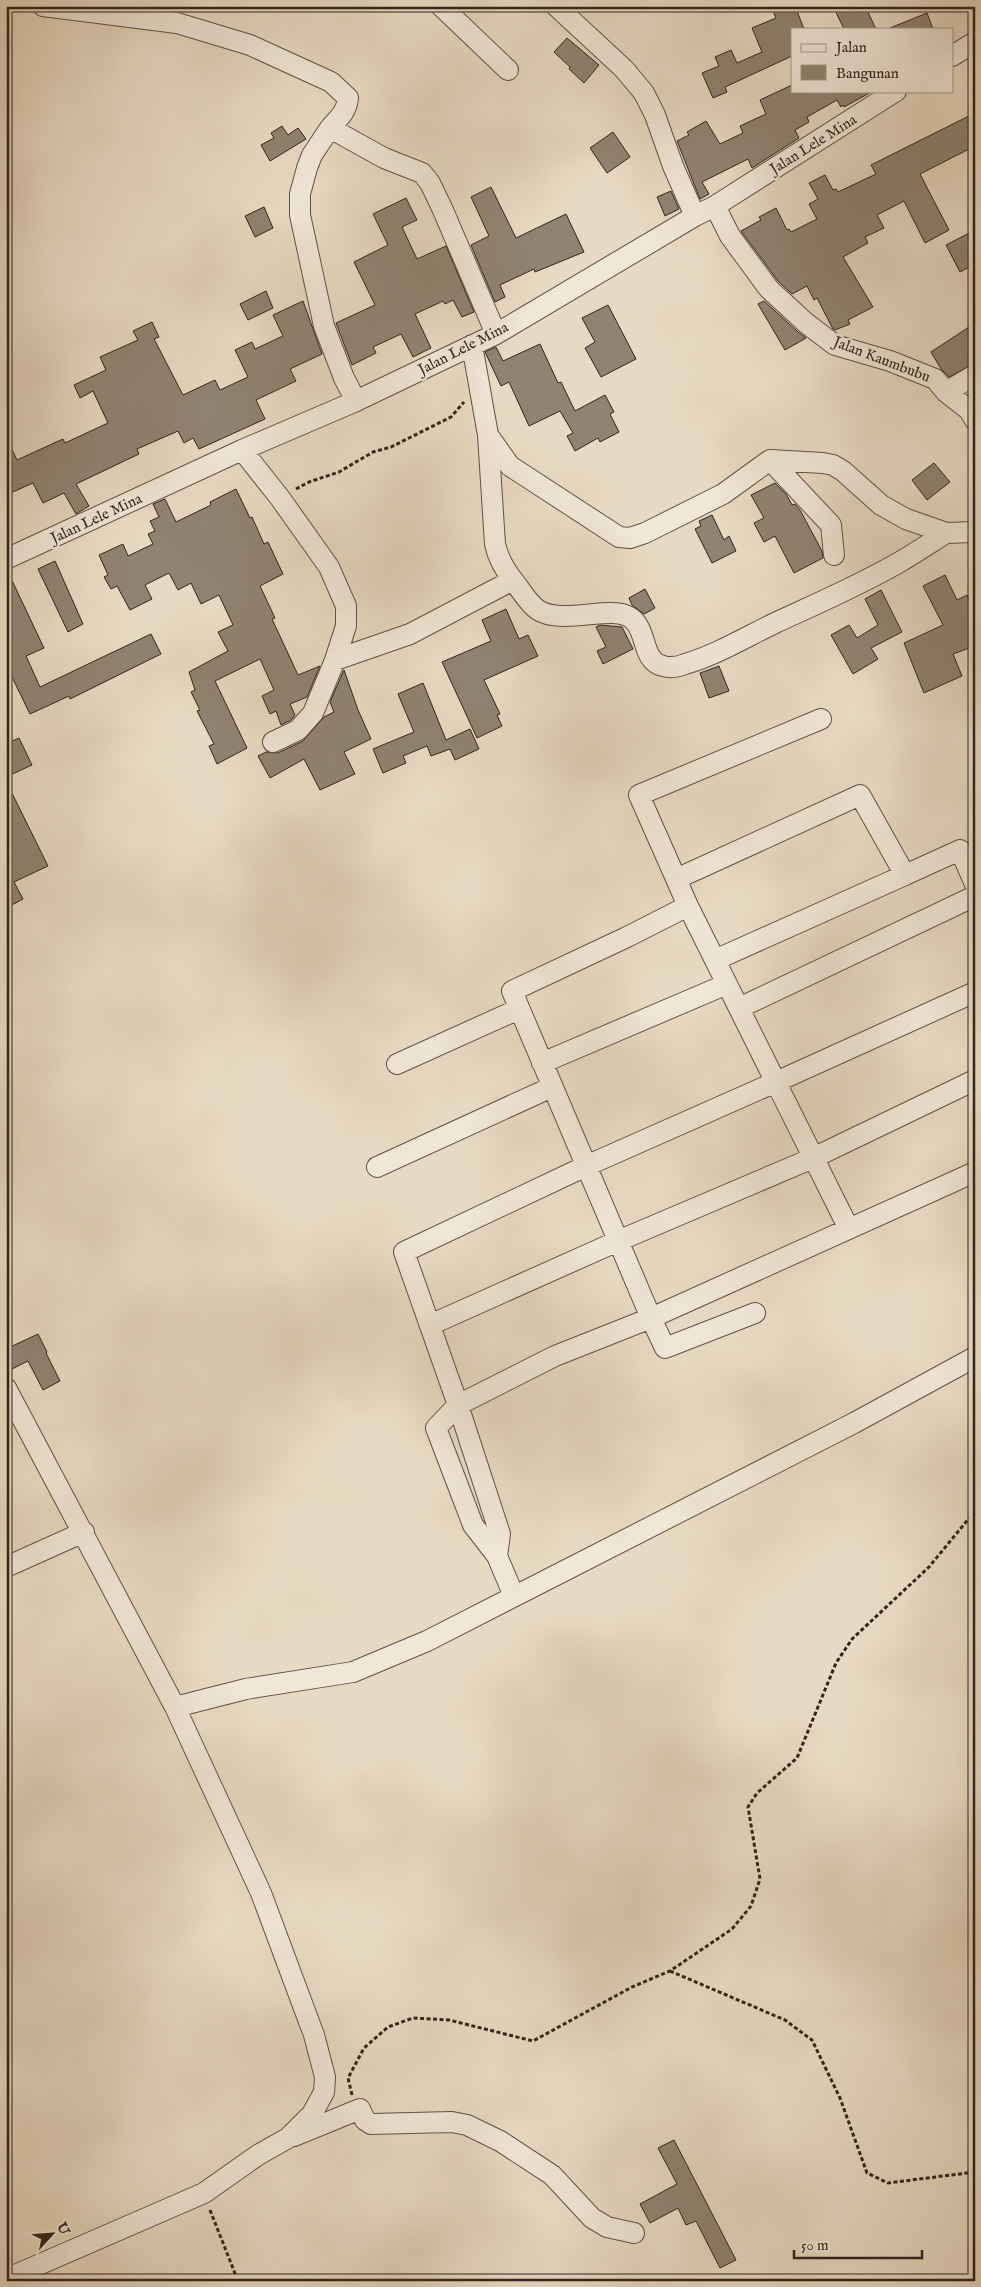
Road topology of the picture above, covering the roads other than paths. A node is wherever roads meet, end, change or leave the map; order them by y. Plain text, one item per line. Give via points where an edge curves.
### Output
1 (43, 6) edge
2 (442, 6) edge
3 (556, 6) edge
4 (975, 42) edge
5 (954, 55) edge
6 (508, 70) dead end
7 (894, 92) edge
8 (330, 128) junction
9 (714, 206) junction
10 (695, 216) junction
11 (496, 334) junction
12 (472, 345) junction
13 (975, 375) edge
14 (946, 392) junction
15 (356, 401) junction
16 (975, 420) edge
17 (488, 435) junction
18 (242, 450) junction
19 (770, 460) junction
20 (975, 532) edge
21 (946, 533) junction
22 (834, 555) dead end
23 (6, 559) edge
24 (513, 580) junction
25 (335, 660) junction
26 (821, 719) dead end
27 (274, 742) dead end
28 (904, 875) junction
29 (676, 879) junction
30 (975, 884) edge
31 (975, 896) edge
32 (688, 906) junction
33 (715, 960) junction
34 (726, 984) junction
35 (975, 992) edge
36 (739, 1008) junction
37 (519, 1009) junction
38 (542, 1063) junction
39 (397, 1064) dead end
40 (975, 1080) edge
41 (776, 1082) junction
42 (552, 1087) junction
43 (813, 1158) junction
44 (586, 1166) junction
45 (377, 1167) dead end
46 (975, 1172) edge
47 (848, 1227) junction
48 (618, 1241) junction
49 (755, 1313) dead end
50 (651, 1318) junction
51 (430, 1325) junction
52 (975, 1357) edge
53 (6, 1388) edge
54 (458, 1405) junction
55 (84, 1532) junction
56 (497, 1556) junction
57 (6, 1567) edge
58 (514, 1596) junction
59 (175, 1707) junction
60 (288, 2138) junction
61 (634, 2233) dead end
62 (6, 2279) edge

1 - 8 street via 177,22 250,45 331,82 348,98 348,105
2 - 6 street
3 - 10 street via 644,93
4 - 5 street
7 - 9 street, Jalan Lele Mina
8 - 11 street via 384,158 422,173 442,208
8 - 15 street via 307,168 300,194 300,216 324,326
9 - 10 street, Jalan Lele Mina
9 - 14 street, Jalan Kaumbubu via 730,236 769,289 806,323 835,344 935,379
10 - 11 street, Jalan Lele Mina
11 - 12 street, Jalan Lele Mina
12 - 15 street, Jalan Lele Mina
12 - 17 street
13 - 14 street
14 - 16 street, Jalan Kaumbubu via 969,410
15 - 18 street, Jalan Lele Mina
17 - 19 street via 510,466 619,537 630,538 723,494
17 - 24 street via 495,544 497,554
18 - 23 street, Jalan Lele Mina
18 - 25 street via 329,567 343,596 346,626
19 - 21 street via 833,465 882,505 906,519
19 - 22 street via 830,525
20 - 21 street
21 - 24 street via 898,563 845,590 675,667 661,666 651,657 632,617 612,613 551,614 538,610
24 - 25 street via 410,634
25 - 27 street via 309,719 298,730
26 - 29 street via 639,795
28 - 29 street via 860,795
28 - 30 street via 960,850
28 - 33 street
29 - 32 street
31 - 36 street
32 - 33 street
32 - 37 street via 512,991
33 - 34 street
34 - 36 street
34 - 38 street
35 - 41 street
36 - 41 street
37 - 38 street
37 - 39 street
38 - 42 street
40 - 43 street
41 - 43 street
41 - 44 street
42 - 44 street
42 - 45 street
43 - 47 street
43 - 48 street
44 - 48 street
44 - 51 street via 404,1252
46 - 47 street
47 - 50 street
48 - 50 street
48 - 51 street
49 - 50 street via 665,1348
50 - 54 street via 555,1356
51 - 54 street
52 - 58 street via 854,1423
53 - 55 street
54 - 56 street via 500,1534
54 - 56 street via 436,1428 473,1525
55 - 57 street
55 - 59 street
56 - 58 street
58 - 59 street via 427,1641 353,1672 246,1689
59 - 60 street via 261,1893 314,2035 325,2077 324,2092 312,2114
60 - 61 street via 360,2109 371,2124 452,2122 467,2125 500,2141 552,2175 592,2218 607,2227
60 - 62 street via 204,2193

